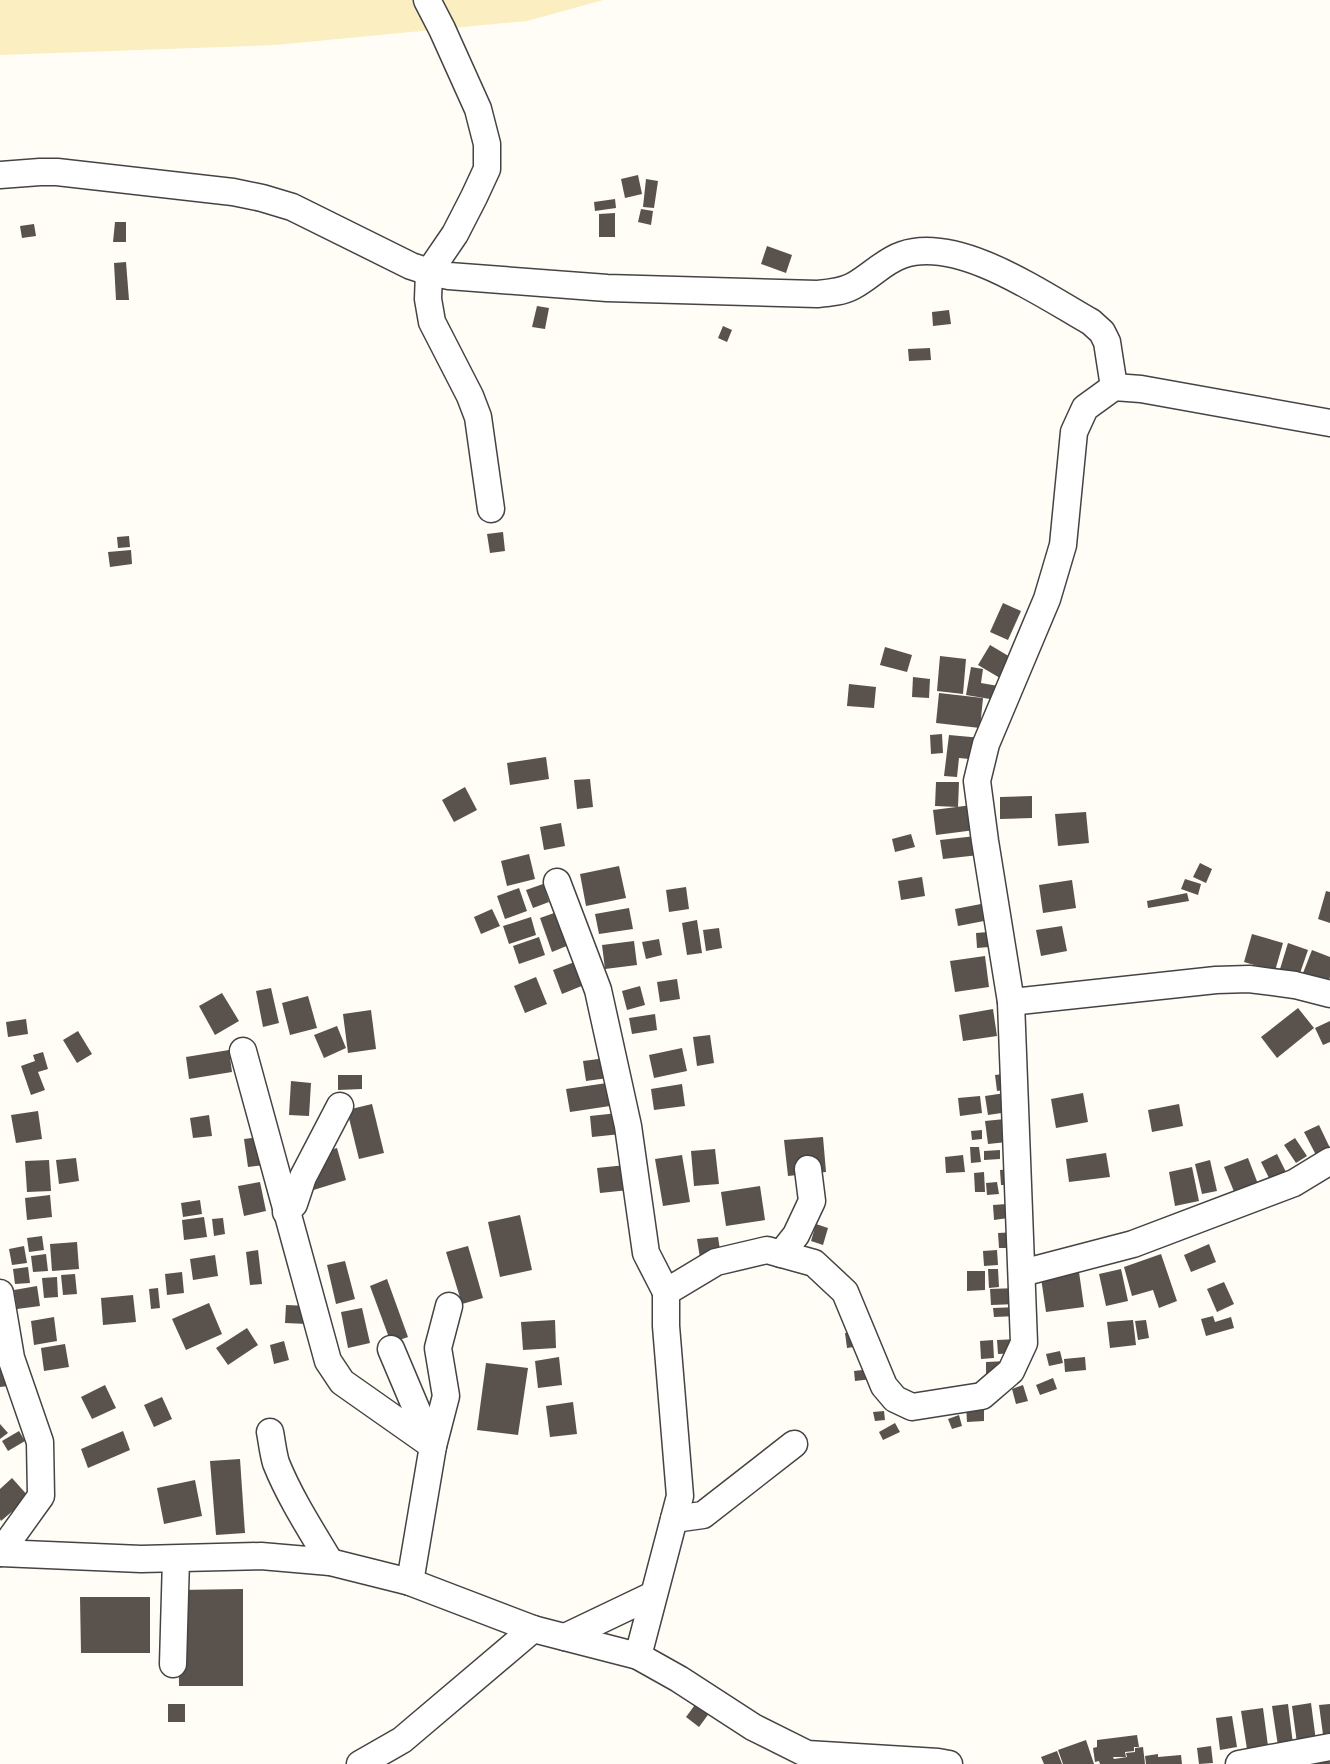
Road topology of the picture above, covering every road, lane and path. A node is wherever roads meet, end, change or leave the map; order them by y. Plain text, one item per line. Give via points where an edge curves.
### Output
1 (427, 0) edge
2 (0, 175) edge
3 (429, 272) junction
4 (1114, 388) junction
5 (1330, 423) edge
6 (491, 509) dead end
7 (557, 882) dead end
8 (1330, 994) edge
9 (1011, 1002) junction
10 (243, 1051) dead end
11 (340, 1106) dead end
12 (1330, 1162) edge
13 (808, 1169) dead end
14 (286, 1212) junction
15 (781, 1254) junction
16 (1022, 1273) junction
17 (666, 1292) junction
18 (0, 1293) edge
19 (449, 1306) dead end
20 (391, 1349) dead end
21 (270, 1432) dead end
22 (435, 1438) junction
23 (794, 1444) dead end
24 (674, 1519) junction
25 (0, 1553) edge
26 (176, 1559) junction
27 (330, 1562) junction
28 (410, 1582) junction
29 (653, 1595) junction
30 (533, 1629) junction
31 (565, 1638) junction
32 (638, 1656) junction
33 (173, 1664) dead end
34 (1330, 1747) edge
35 (807, 1759) edge
36 (1282, 1760) edge
37 (360, 1764) edge
38 (949, 1764) edge
39 (1238, 1764) edge

1 - 3 street via 478,109 488,144 486,169 474,197 455,234
2 - 3 street via 57,172 243,194 292,207
3 - 4 street via 607,288 817,294 852,286 901,255 918,251 942,252 991,266 1091,322 1107,342
3 - 6 street via 428,299 432,322 478,418
4 - 5 street via 1141,389
4 - 9 street via 1085,408 1074,432 1060,554 1047,599 986,744 977,781
7 - 17 street via 598,990 628,1126 646,1253
8 - 9 street via 1296,985 1249,979
9 - 16 street
10 - 14 street
11 - 14 street via 303,1177 294,1204
12 - 16 street via 1294,1182 1133,1244
13 - 15 street via 812,1201 796,1235
14 - 22 street via 328,1361 342,1382
15 - 16 street via 814,1263 845,1292 884,1386 895,1400 912,1407 982,1396 1011,1371 1024,1343
15 - 17 street via 767,1250 716,1262
17 - 24 street via 680,1496
18 - 25 street via 10,1358 40,1442 40,1496
19 - 22 street via 438,1348 446,1396
20 - 22 street via 418,1414
21 - 27 street via 275,1461 286,1485
22 - 28 street
23 - 24 street via 703,1515
24 - 29 street
25 - 26 street
26 - 27 street via 261,1556
26 - 33 street
27 - 28 street
28 - 30 street
29 - 31 street
29 - 32 street
30 - 31 street
30 - 37 street via 402,1740
31 - 32 street
32 - 35 street via 680,1678
34 - 36 street
35 - 38 street
36 - 39 street

